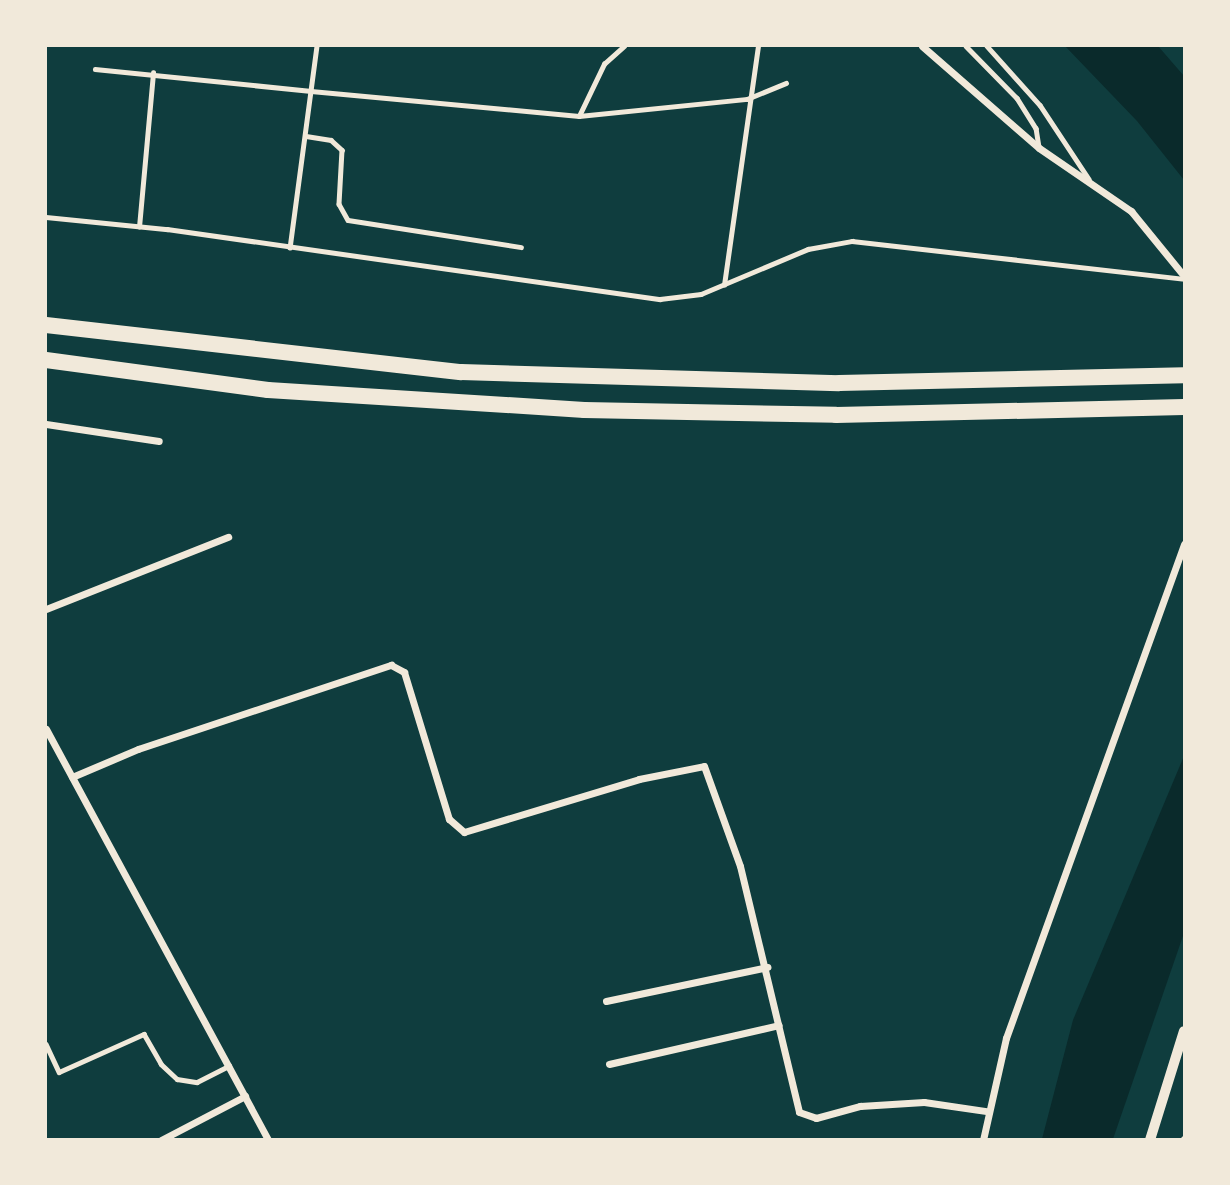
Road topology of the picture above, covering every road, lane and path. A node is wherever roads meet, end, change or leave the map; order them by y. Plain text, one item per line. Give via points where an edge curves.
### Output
1 (317, 46) edge
2 (624, 46) edge
3 (758, 46) edge
4 (922, 46) edge
5 (966, 46) edge
6 (987, 46) edge
7 (95, 69) dead end
8 (153, 73) junction
9 (786, 83) dead end
10 (312, 91) junction
11 (747, 99) junction
12 (579, 116) junction
13 (306, 135) junction
14 (1039, 148) junction
15 (1093, 186) junction
16 (46, 217) edge
17 (139, 227) junction
18 (521, 247) dead end
19 (290, 248) junction
20 (1185, 277) edge
21 (724, 286) junction
22 (46, 325) edge
23 (46, 360) edge
24 (1181, 375) edge
25 (1185, 407) edge
26 (46, 424) edge
27 (159, 442) dead end
28 (228, 537) dead end
29 (1185, 544) edge
30 (46, 608) edge
31 (46, 729) edge
32 (72, 777) junction
33 (766, 967) junction
34 (606, 1001) dead end
35 (779, 1025) junction
36 (1185, 1031) edge
37 (46, 1044) edge
38 (1181, 1049) edge
39 (609, 1064) dead end
40 (230, 1065) junction
41 (245, 1096) junction
42 (986, 1111) junction
43 (161, 1139) edge
44 (268, 1139) edge
45 (983, 1139) edge
46 (1150, 1139) edge

1 - 10 lane
2 - 12 lane via 604,64
3 - 11 lane
4 - 14 street
5 - 14 lane via 1017,98 1036,128
6 - 15 lane via 1040,105
7 - 8 lane
8 - 10 lane
8 - 17 lane
9 - 11 lane
10 - 12 lane
10 - 13 lane
11 - 12 lane
11 - 21 lane
13 - 18 lane via 334,141 342,150 339,204 348,220
13 - 19 lane
14 - 15 street
15 - 20 street via 1131,211
16 - 17 lane
17 - 19 lane
19 - 21 lane via 636,297 678,300
20 - 21 lane via 871,241 808,249
22 - 24 highway via 461,372 839,383
23 - 25 highway via 268,390 559,409 836,415
26 - 27 street
28 - 30 street
29 - 42 street via 1006,1038
31 - 32 street
32 - 33 street via 138,749 391,665 404,672 449,819 464,832 639,779 700,765 707,768 740,866
32 - 40 street
33 - 34 street
33 - 35 street
35 - 39 street
35 - 42 street via 797,1104 806,1117 888,1103
36 - 38 street
37 - 40 lane via 59,1072 144,1034 161,1064 177,1079 198,1082
38 - 46 street
40 - 41 street
41 - 43 street
41 - 44 street
42 - 45 street

